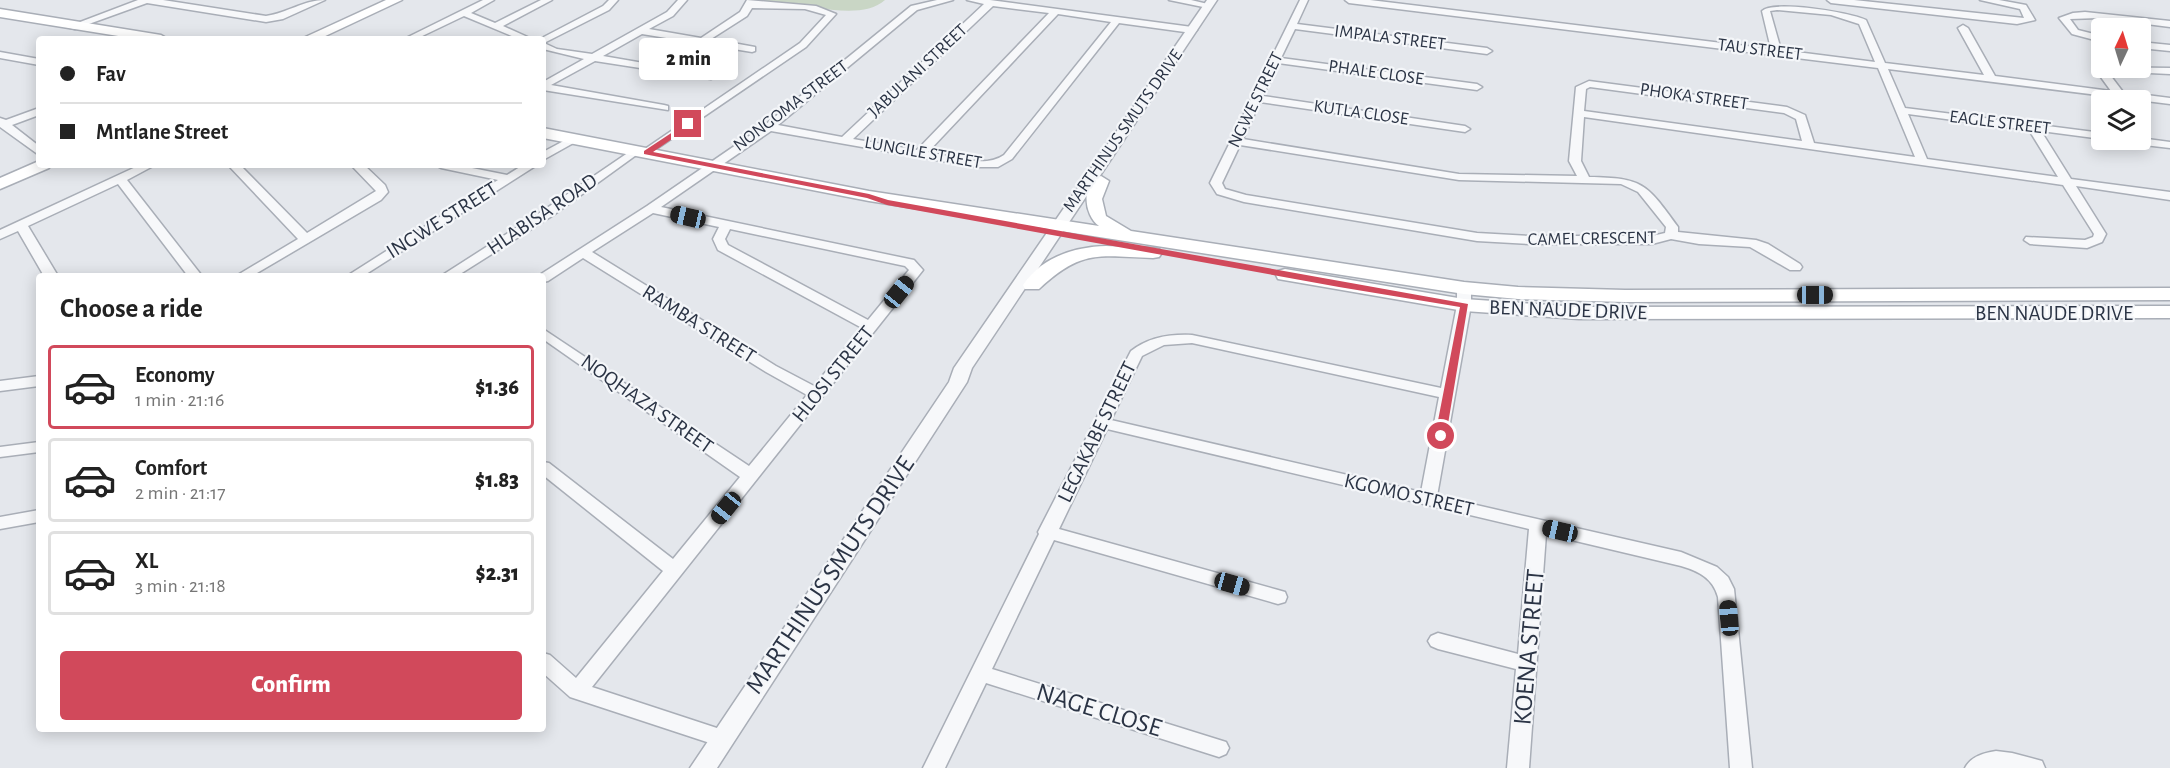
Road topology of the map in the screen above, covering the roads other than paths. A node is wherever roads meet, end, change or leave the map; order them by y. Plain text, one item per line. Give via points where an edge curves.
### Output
1 (146, 0) edge
2 (321, 0) edge
3 (396, 0) edge
4 (411, 0) edge
5 (490, 0) edge
6 (548, 0) edge
7 (614, 0) edge
8 (683, 0) edge
9 (949, 0) edge
10 (971, 0) edge
11 (1173, 0) edge
12 (1305, 0) edge
13 (1349, 0) edge
14 (1831, 0) edge
15 (1984, 0) edge
16 (750, 2) edge
17 (1210, 2) edge
18 (991, 3) junction
19 (1400, 3) edge
20 (1055, 12) junction
21 (0, 13) edge
22 (464, 13) junction
23 (2105, 18) edge
24 (1118, 20) junction
25 (2151, 22) edge
26 (2170, 24) edge
27 (71, 25) junction
28 (498, 26) junction
29 (1293, 26) junction
30 (1963, 28) dead end
31 (1192, 30) junction
32 (642, 31) junction
33 (125, 36) edge
34 (142, 36) edge
35 (315, 36) edge
36 (331, 36) edge
37 (417, 36) edge
38 (520, 36) edge
39 (2091, 36) edge
40 (546, 39) edge
41 (702, 41) junction
42 (2151, 46) edge
43 (546, 47) edge
44 (2170, 48) edge
45 (752, 49) dead end
46 (1487, 51) dead end
47 (1777, 52) junction
48 (0, 55) edge
49 (593, 58) junction
50 (1276, 60) junction
51 (36, 61) edge
52 (1881, 66) junction
53 (2170, 71) edge
54 (707, 77) dead end
55 (1991, 79) junction
56 (546, 84) edge
57 (546, 87) edge
58 (1477, 87) dead end
59 (2116, 90) edge
60 (2091, 91) edge
61 (1257, 98) junction
62 (2151, 99) edge
63 (2170, 101) edge
64 (664, 108) dead end
65 (1899, 110) junction
66 (36, 112) edge
67 (1578, 113) junction
68 (1131, 122) junction
69 (2, 123) edge
70 (769, 127) junction
71 (2033, 127) junction
72 (1465, 129) dead end
73 (546, 134) edge
74 (2091, 135) edge
75 (573, 139) junction
76 (845, 140) junction
77 (1236, 141) junction
78 (2151, 143) edge
79 (2170, 145) edge
80 (1809, 146) junction
81 (36, 150) edge
82 (641, 152) junction
83 (921, 153) junction
84 (546, 156) edge
85 (36, 159) edge
86 (1922, 160) junction
87 (710, 166) junction
88 (36, 168) edge
89 (142, 168) edge
90 (237, 168) edge
91 (360, 168) edge
92 (455, 168) edge
93 (526, 168) edge
94 (0, 175) edge
95 (120, 179) junction
96 (508, 179) junction
97 (1584, 179) junction
98 (1101, 181) junction
99 (2065, 181) junction
100 (0, 184) edge
101 (1230, 195) joint
102 (2170, 196) edge
103 (651, 209) junction
104 (21, 225) junction
105 (726, 225) junction
106 (1060, 231) junction
107 (0, 235) edge
108 (1671, 235) junction
109 (306, 239) junction
110 (2030, 240) dead end
111 (1177, 250) junction
112 (583, 252) junction
113 (1795, 267) dead end
114 (49, 273) edge
115 (193, 273) edge
116 (248, 273) edge
117 (359, 273) edge
118 (453, 273) edge
119 (546, 276) edge
120 (1032, 285) junction
121 (2170, 294) edge
122 (1464, 296) junction
123 (2170, 312) edge
124 (870, 327) junction
125 (546, 335) edge
126 (36, 381) edge
127 (958, 382) junction
128 (0, 386) edge
129 (817, 394) junction
130 (1449, 394) junction
131 (1101, 423) junction
132 (36, 447) edge
133 (0, 452) edge
134 (546, 469) edge
135 (751, 476) junction
136 (1428, 500) junction
137 (36, 517) edge
138 (0, 523) edge
139 (1538, 525) junction
140 (1047, 532) junction
141 (675, 571) junction
142 (1278, 597) dead end
143 (1438, 641) dead end
144 (546, 664) edge
145 (1527, 664) junction
146 (980, 673) junction
147 (578, 691) junction
148 (722, 738) junction
149 (1219, 748) dead end
150 (703, 768) edge
151 (933, 768) edge
152 (1518, 768) edge
153 (1741, 768) edge
154 (1976, 768) edge
155 (2034, 768) edge

1 - 2 street via 262,19 280,17
1 - 27 street
3 - 35 main road
4 - 36 main road
5 - 22 street
6 - 28 street
7 - 40 street
8 - 32 street via 673,13
9 - 70 street, NONGOMA STREET via 914,8
10 - 18 street
11 - 17 street
12 - 29 street, NGWE STREET
13 - 19 street, TAU STREET
14 - 15 street via 2030,20 2023,7
16 - 41 street via 744,14
16 - 82 street, HLABISA ROAD via 832,14 803,45
17 - 31 street, MARTHINUS SMUTS DRIVE
18 - 20 street
18 - 76 street, JABULANI STREET
19 - 47 street, TAU STREET
20 - 24 street
20 - 83 street
21 - 27 main road
22 - 28 street
22 - 37 street
23 - 39 street via 2064,18 2076,32
24 - 31 street
24 - 83 street, LUNGILE STREET via 1005,160 984,165
25 - 26 street
27 - 33 main road
27 - 34 main road
28 - 38 street
29 - 46 street, IMPALA STREET
29 - 50 street, NGWE STREET
30 - 55 street
31 - 68 street, MARTHINUS SMUTS DRIVE
32 - 41 street
32 - 49 street
41 - 45 street
42 - 44 street
43 - 49 street
47 - 52 street, TAU STREET
47 - 52 street via 1768,8 1842,14 1863,22
48 - 51 street
49 - 54 street
49 - 56 street
50 - 58 street, PHALE CLOSE
50 - 61 street, NGWE STREET
52 - 55 street, TAU STREET
52 - 65 street
53 - 59 street via 2100,69
55 - 60 street, TAU STREET
57 - 64 street
61 - 72 street, KUTLA CLOSE
61 - 77 street, NGWE STREET
62 - 63 street, TAU STREET
65 - 71 street, EAGLE STREET
65 - 86 street
66 - 69 street
67 - 80 street
67 - 80 street, PHOKA STREET via 1581,87 1595,84 1782,109 1801,117
67 - 97 street via 1575,161
68 - 98 street via 1117,157
68 - 106 street, MARTHINUS SMUTS DRIVE
69 - 81 street
70 - 76 street, LUNGILE STREET
70 - 87 street, NONGOMA STREET
71 - 74 street, EAGLE STREET
71 - 99 street
73 - 75 main road, BEN NAUDE DRIVE
75 - 82 main road, BEN NAUDE DRIVE
75 - 84 street
76 - 83 street, LUNGILE STREET
77 - 97 street, CAMEL CRESCENT via 1459,177
77 - 101 street, NGWE STREET via 1216,183
78 - 79 street
80 - 86 street
82 - 87 main road, BEN NAUDE DRIVE
82 - 118 street, HLABISA ROAD
85 - 94 main road
86 - 99 street
87 - 103 street, NONGOMA STREET
87 - 106 main road, BEN NAUDE DRIVE via 887,202
88 - 100 main road
89 - 95 street
90 - 109 street
91 - 109 street via 381,188 381,194
92 - 96 street
93 - 96 street, INGWE STREET
95 - 104 street
95 - 115 street
96 - 117 street, INGWE STREET
97 - 108 street, CAMEL CRESCENT via 1623,181 1638,186 1672,227
98 - 106 street
98 - 111 main road via 1094,199 1098,218 1104,224
99 - 102 street
99 - 110 street via 2099,231 2098,239 2087,244
101 - 108 street, CAMEL CRESCENT via 1477,237 1652,240
103 - 105 street, HLOSI STREET
103 - 112 street, NONGOMA STREET
104 - 107 street
104 - 114 street
105 - 124 street via 719,239 723,247
105 - 124 street, HLOSI STREET via 914,266 914,274
106 - 111 main road, BEN NAUDE DRIVE
106 - 120 street, MARTHINUS SMUTS DRIVE
106 - 127 street, MARTHINUS SMUTS DRIVE via 963,368
108 - 113 street via 1752,243
109 - 116 street
111 - 120 main road via 1085,253 1059,261
111 - 122 main road, BEN NAUDE DRIVE
112 - 119 street, NONGOMA STREET
112 - 129 street, RAMBA STREET
120 - 127 street, MARTHINUS SMUTS DRIVE via 965,379
121 - 122 main road, BEN NAUDE DRIVE
122 - 123 main road, BEN NAUDE DRIVE via 1611,314
122 - 130 street
124 - 129 street, HLOSI STREET
125 - 135 street, NOQHAZA STREET
126 - 128 street
127 - 148 street, MARTHINUS SMUTS DRIVE
129 - 135 street, HLOSI STREET
130 - 131 street, LEGAKABE STREET via 1172,338 1153,343 1136,354
130 - 136 street
131 - 136 street, KGOMO STREET
131 - 140 street, LEGAKABE STREET
132 - 133 street
134 - 141 street
135 - 141 street, HLOSI STREET
136 - 139 street, KGOMO STREET
137 - 138 street
139 - 145 street, KOENA STREET
139 - 153 street, KGOMO STREET via 1682,559 1701,565 1723,583
140 - 142 street
140 - 146 street, LEGAKABE STREET
141 - 147 street, HLOSI STREET
143 - 145 street
144 - 147 street
145 - 152 street, KOENA STREET
146 - 149 street, NAGE CLOSE
146 - 151 street, LEGAKABE STREET
147 - 148 street
148 - 150 street, MARTHINUS SMUTS DRIVE
154 - 155 street via 1982,763 2002,761

